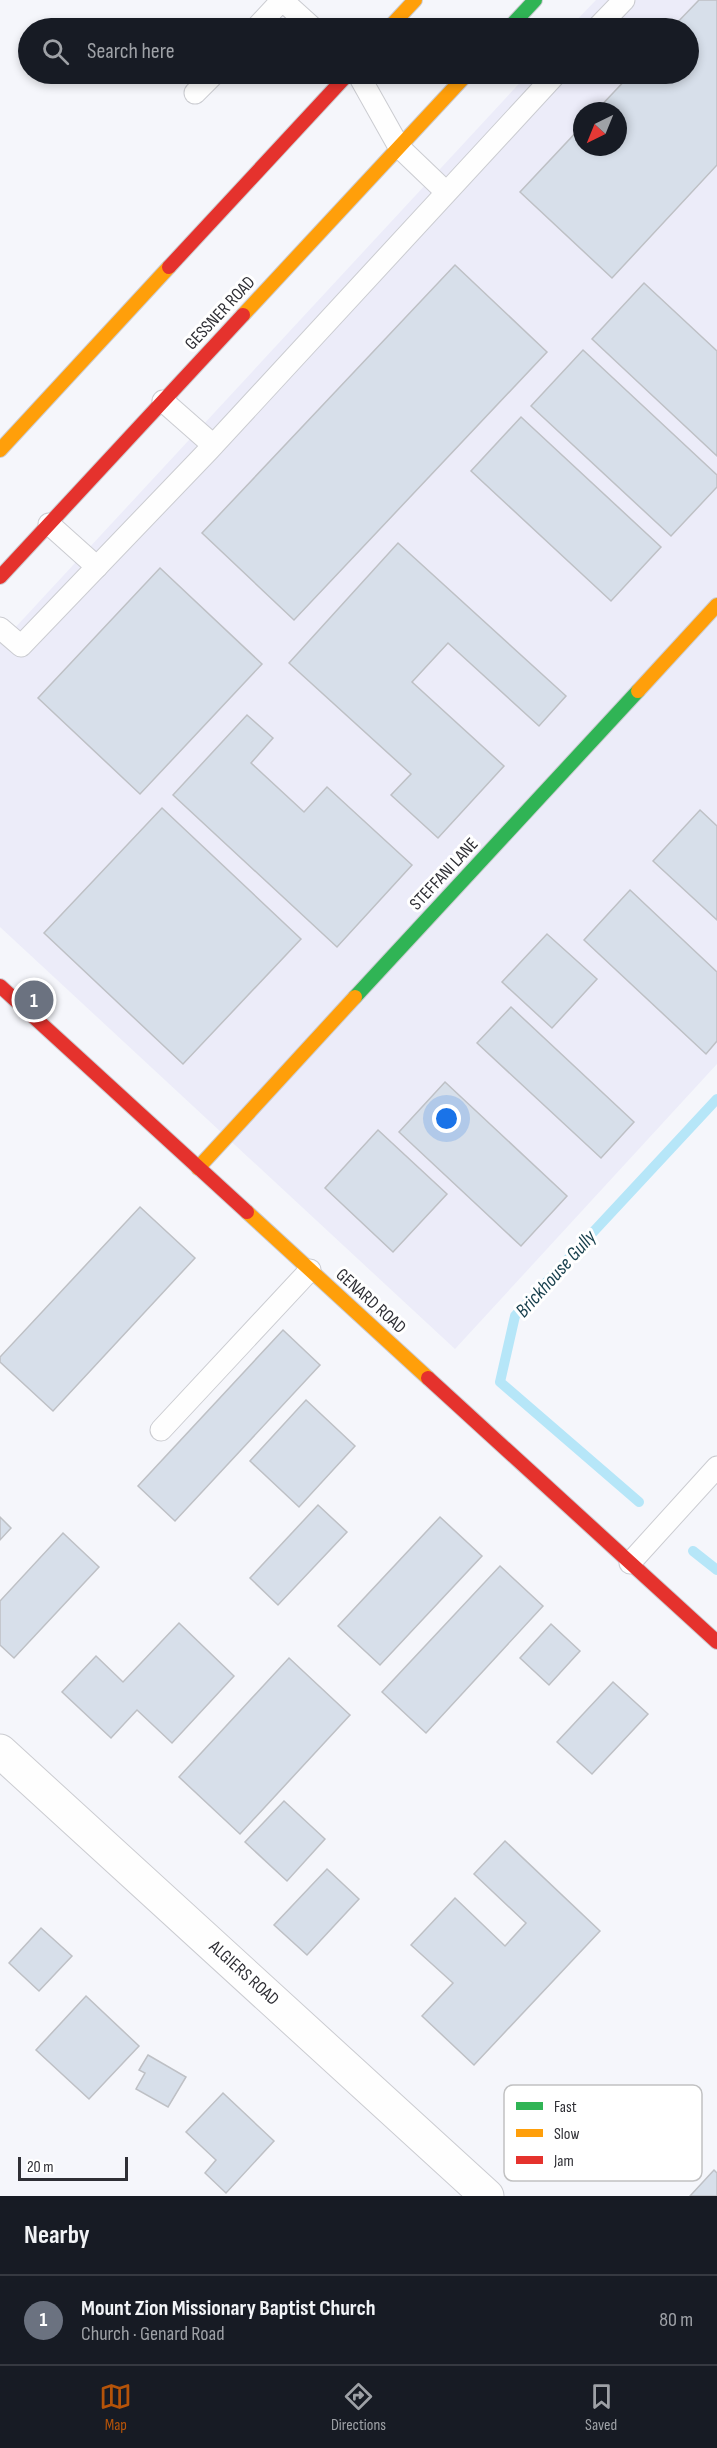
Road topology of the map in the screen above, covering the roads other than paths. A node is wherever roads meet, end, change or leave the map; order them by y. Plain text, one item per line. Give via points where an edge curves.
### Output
1 (282, 0) edge
2 (415, 0) edge
3 (535, 0) edge
4 (624, 0) edge
5 (265, 18) edge
6 (302, 18) edge
7 (398, 18) edge
8 (518, 18) edge
9 (607, 18) edge
10 (204, 84) edge
11 (339, 84) edge
12 (364, 84) edge
13 (458, 84) edge
14 (547, 84) edge
15 (195, 93) dead end
16 (399, 147) junction
17 (446, 192) junction
18 (163, 401) junction
19 (213, 445) junction
20 (0, 450) edge
21 (49, 524) junction
22 (97, 567) junction
23 (0, 577) edge
24 (717, 605) edge
25 (0, 628) edge
26 (0, 986) edge
27 (198, 1168) junction
28 (310, 1270) junction
29 (161, 1430) dead end
30 (717, 1467) edge
31 (630, 1563) junction
32 (717, 1642) edge
33 (0, 1751) edge
34 (488, 2196) edge

1 - 5 lane
1 - 6 lane
2 - 7 street
3 - 8 street
4 - 9 lane
10 - 15 lane
11 - 20 street
12 - 16 lane
13 - 16 street, GESSNER ROAD
14 - 17 lane
16 - 17 lane
16 - 18 street, GESSNER ROAD
17 - 19 lane
18 - 19 lane
18 - 21 street, GESSNER ROAD
19 - 22 lane
21 - 22 lane
21 - 23 street, GESSNER ROAD
22 - 25 lane via 21,646
24 - 27 street, STEFFANI LANE
26 - 27 street, GENARD ROAD
27 - 28 street, GENARD ROAD
28 - 29 lane
28 - 31 street, GENARD ROAD
30 - 31 lane
31 - 32 street, GENARD ROAD
33 - 34 street, ALGIERS ROAD

